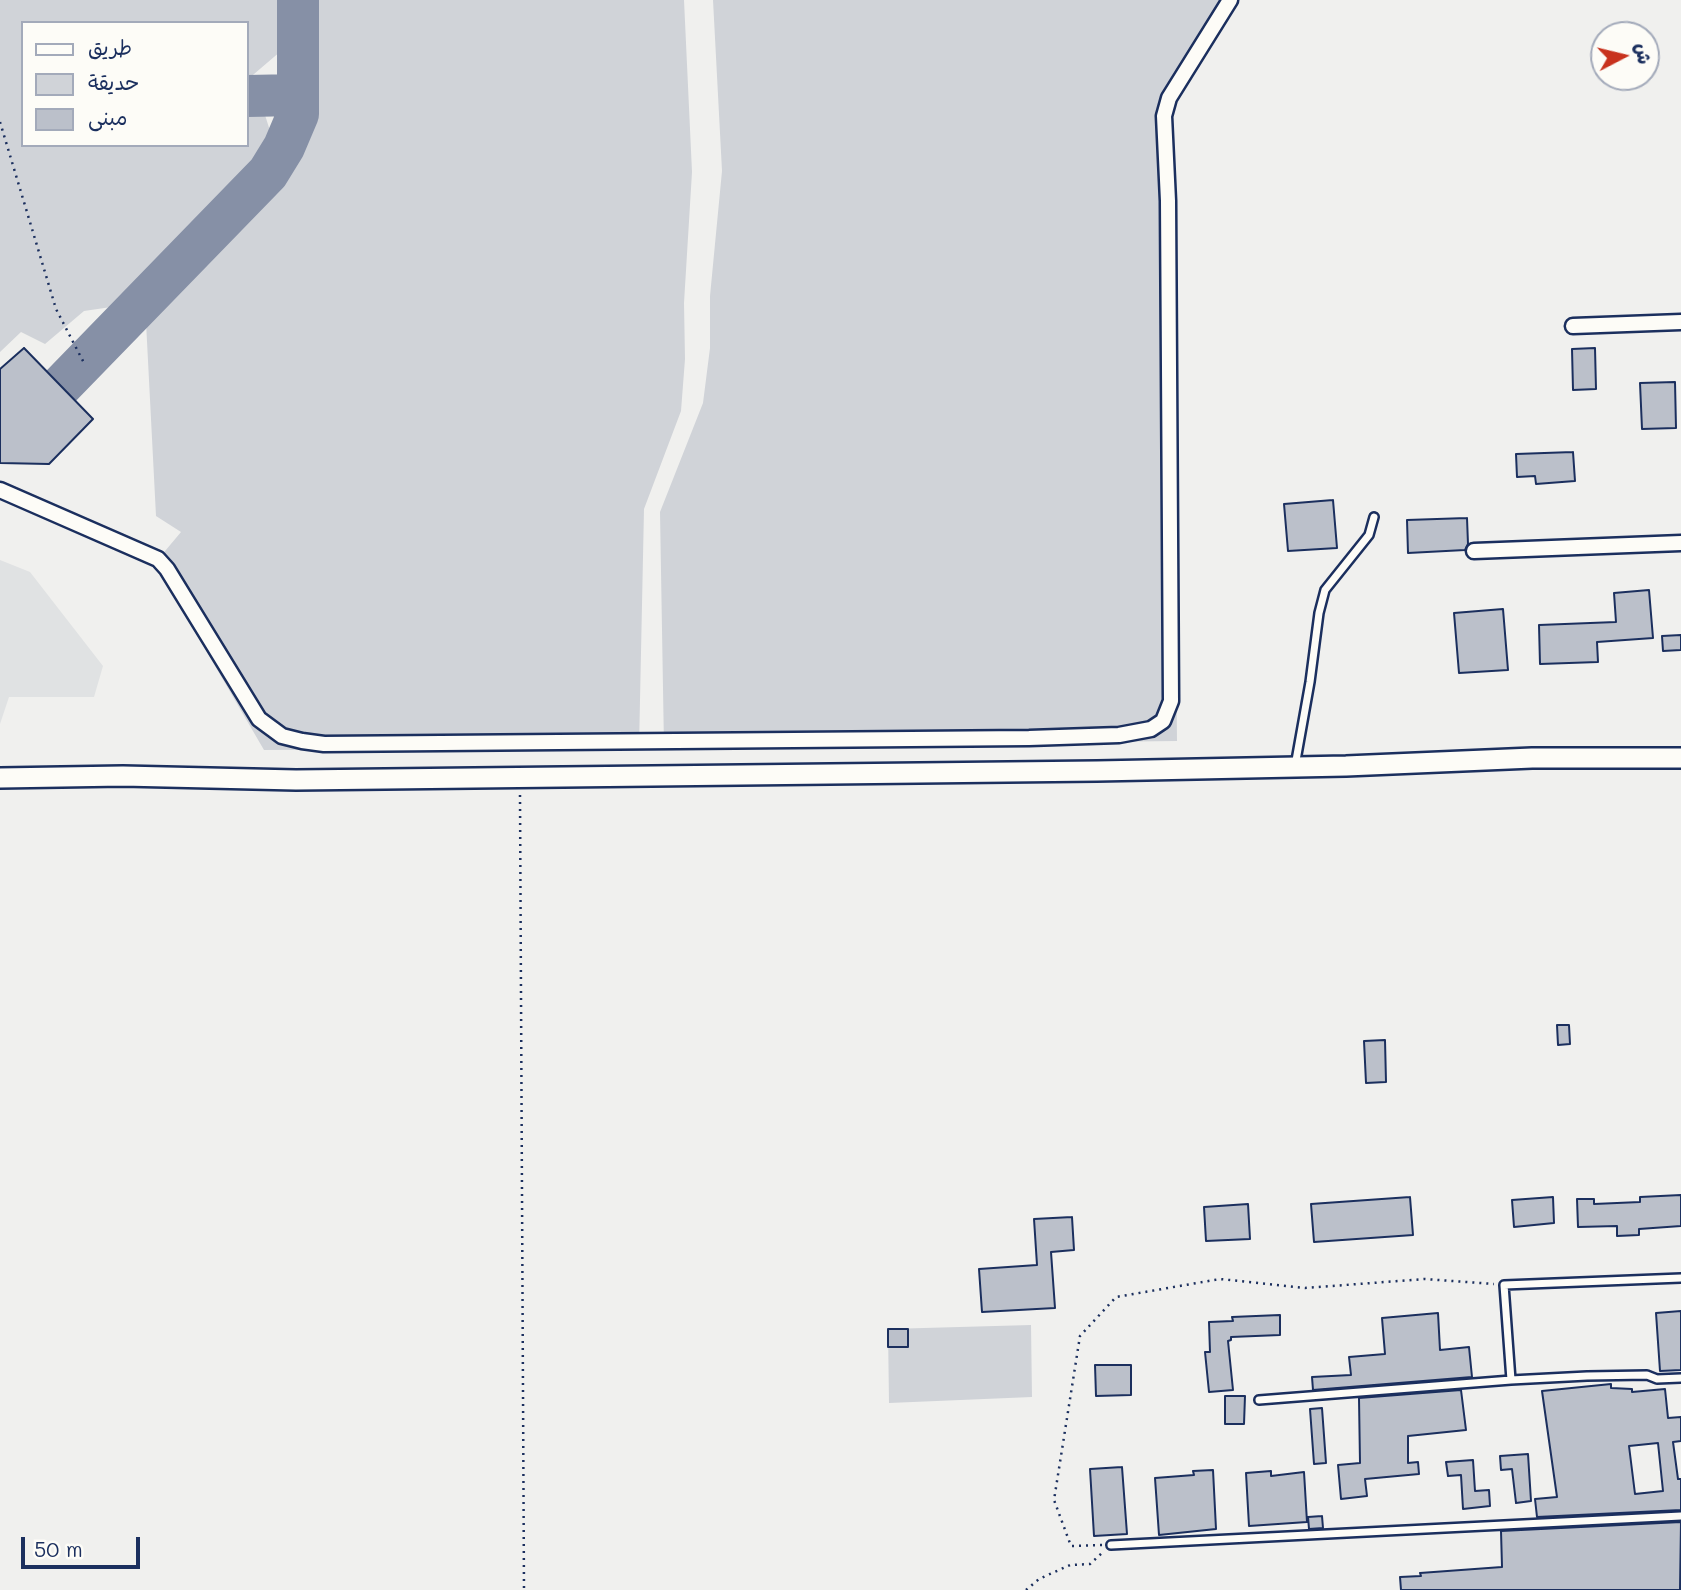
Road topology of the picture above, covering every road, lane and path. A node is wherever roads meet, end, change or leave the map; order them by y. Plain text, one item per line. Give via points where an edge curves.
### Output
1 (1230, 0) edge
2 (0, 122) edge
3 (1681, 321) edge
4 (1573, 326) dead end
5 (84, 363) dead end
6 (0, 490) edge
7 (1374, 517) dead end
8 (1681, 543) edge
9 (1474, 551) dead end
10 (1681, 758) edge
11 (1295, 767) junction
12 (0, 778) edge
13 (520, 778) junction
14 (1681, 1278) edge
15 (1504, 1285) junction
16 (1681, 1378) edge
17 (1511, 1380) junction
18 (1259, 1400) dead end
19 (1681, 1516) edge
20 (1111, 1545) junction
21 (524, 1590) edge
22 (1026, 1590) edge

1 - 6 street via 1169,98 1164,116 1171,701 1163,721 1151,729 1119,735 1029,738 302,741 282,736 259,719 158,559
2 - 5 path via 56,309
3 - 4 street
7 - 11 lane via 1369,535 1325,590
8 - 9 street
10 - 11 street
11 - 13 street
12 - 13 street
13 - 21 path
14 - 15 lane
15 - 17 lane
15 - 20 path via 1425,1279 1305,1288 1220,1279 1116,1297 1080,1336 1054,1500 1071,1546
16 - 17 lane
17 - 18 lane
19 - 20 lane
20 - 22 path via 1090,1564 1070,1565

